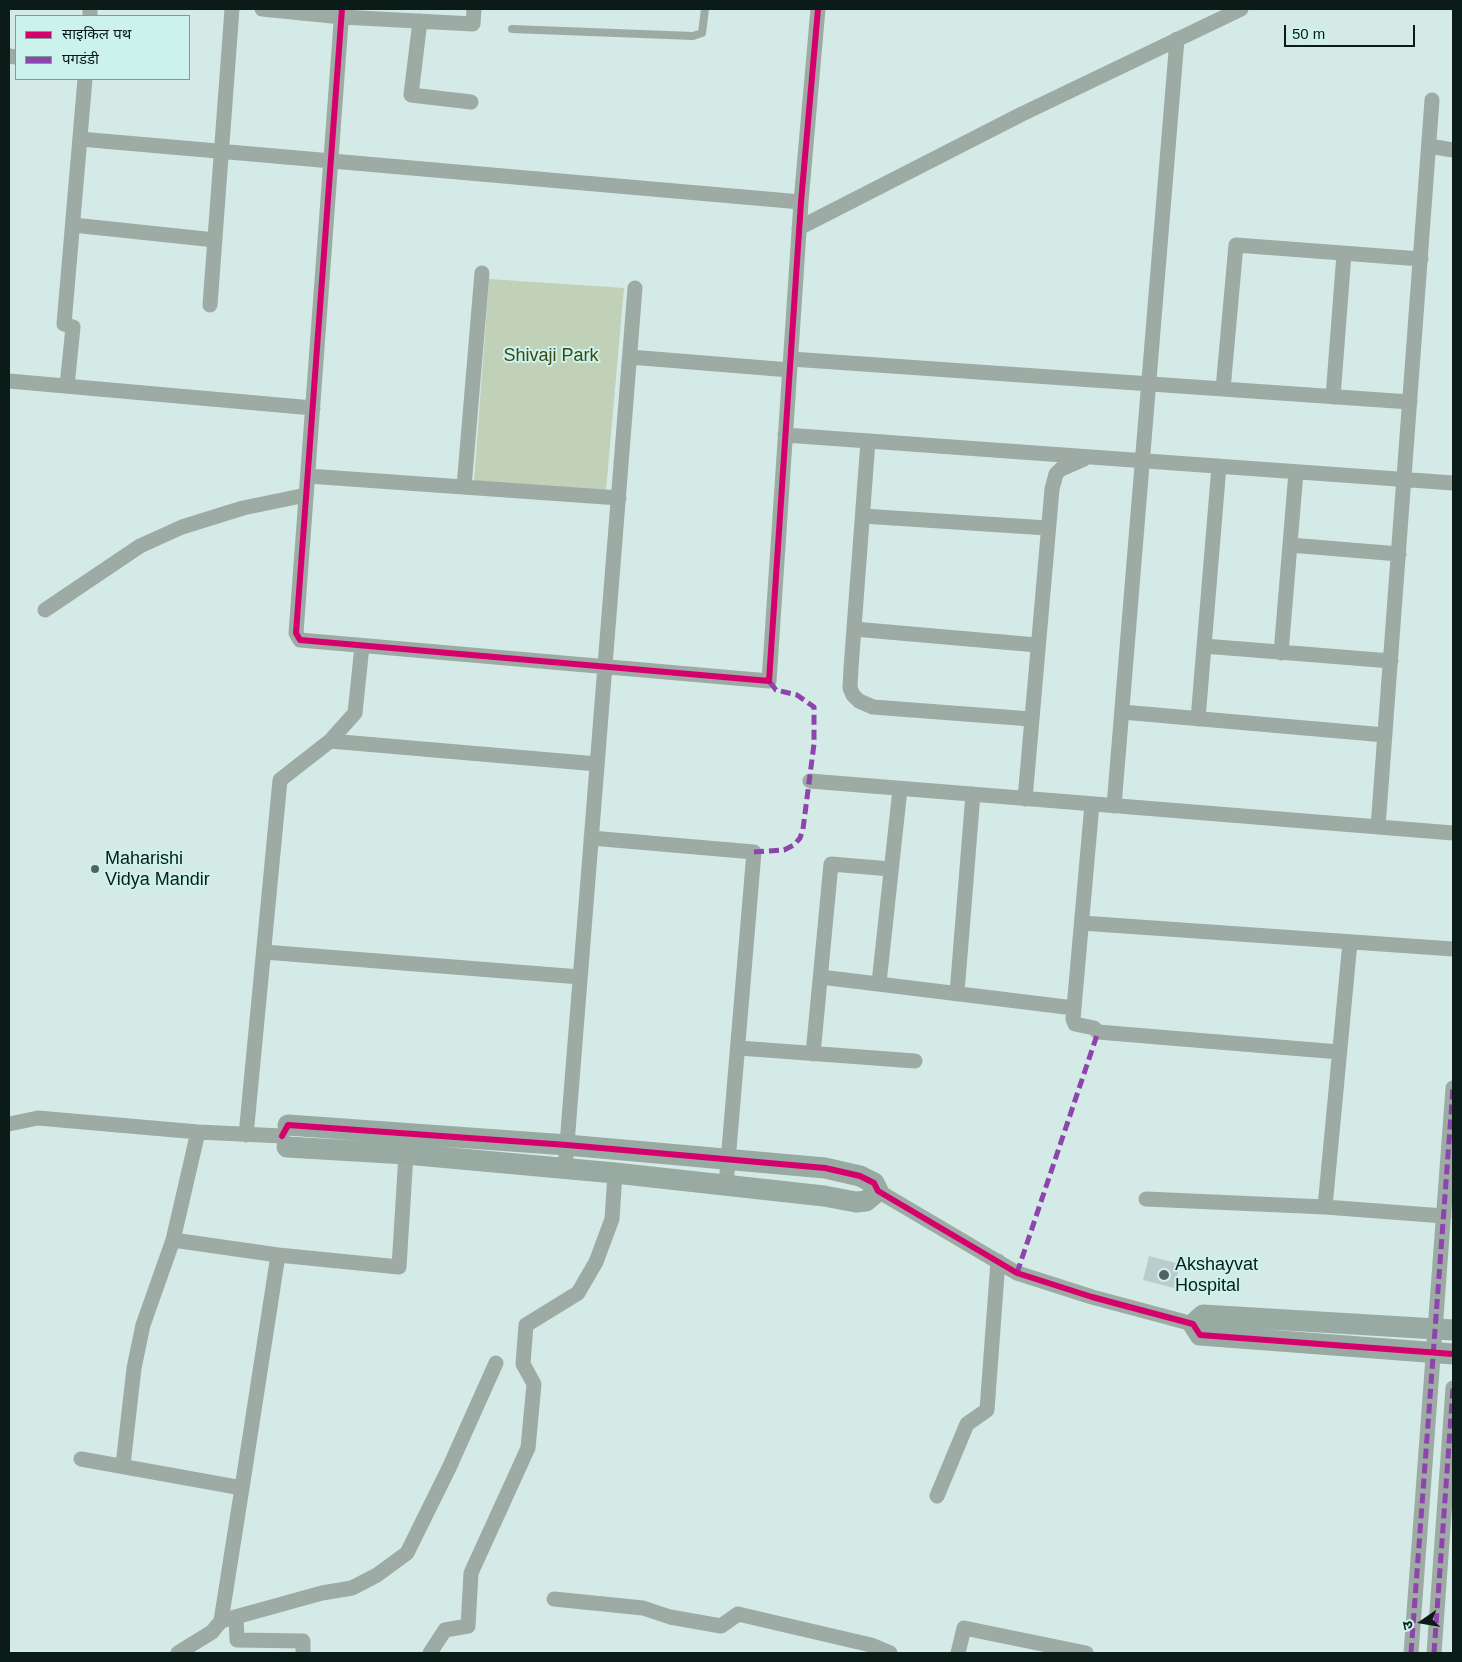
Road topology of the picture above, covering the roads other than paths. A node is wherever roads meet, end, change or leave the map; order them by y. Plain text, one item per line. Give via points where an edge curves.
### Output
1 (232, 9) edge
2 (262, 9) edge
3 (474, 9) edge
4 (705, 9) edge
5 (818, 9) edge
6 (1241, 9) edge
7 (342, 13) edge
8 (395, 14) edge
9 (420, 21) junction
10 (512, 29) dead end
11 (1176, 39) junction
12 (85, 80) edge
13 (1432, 100) dead end
14 (471, 102) dead end
15 (80, 139) junction
16 (1429, 146) junction
17 (1453, 150) edge
18 (223, 152) junction
19 (331, 161) junction
20 (801, 202) junction
21 (72, 225) junction
22 (799, 228) junction
23 (215, 240) junction
24 (1344, 254) junction
25 (1420, 259) junction
26 (482, 273) dead end
27 (636, 288) dead end
28 (210, 305) dead end
29 (630, 358) junction
30 (790, 364) junction
31 (9, 381) edge
32 (1148, 384) junction
33 (67, 386) junction
34 (1223, 389) junction
35 (1333, 397) junction
36 (1410, 402) junction
37 (313, 408) junction
38 (785, 435) junction
39 (868, 441) junction
40 (1090, 457) junction
41 (1142, 460) junction
42 (1219, 466) junction
43 (1296, 472) junction
44 (308, 476) junction
45 (1404, 479) junction
46 (1453, 483) edge
47 (464, 487) junction
48 (306, 495) junction
49 (619, 498) junction
50 (863, 516) junction
51 (1047, 528) junction
52 (1290, 544) junction
53 (1399, 554) junction
54 (45, 610) dead end
55 (854, 630) junction
56 (1037, 645) junction
57 (362, 646) junction
58 (1204, 646) junction
59 (1281, 653) junction
60 (1391, 661) junction
61 (605, 667) junction
62 (1122, 712) junction
63 (1198, 718) junction
64 (1030, 719) junction
65 (1385, 735) junction
66 (330, 740) junction
67 (597, 764) junction
68 (810, 781) dead end
69 (900, 788) junction
70 (973, 794) junction
71 (1025, 799) junction
72 (1092, 804) junction
73 (1114, 806) junction
74 (1378, 827) junction
75 (1453, 833) edge
76 (591, 838) junction
77 (891, 868) junction
78 (1082, 923) junction
79 (1350, 942) junction
80 (1453, 949) edge
81 (264, 952) junction
82 (580, 977) junction
83 (821, 977) junction
84 (879, 983) junction
85 (957, 993) junction
86 (1074, 1008) junction
87 (739, 1048) junction
88 (1339, 1052) junction
89 (813, 1054) junction
90 (915, 1061) dead end
91 (1453, 1088) edge
92 (9, 1124) edge
93 (198, 1132) junction
94 (246, 1135) junction
95 (286, 1136) junction
96 (567, 1145) junction
97 (406, 1154) junction
98 (729, 1158) junction
99 (565, 1169) junction
100 (615, 1173) junction
101 (726, 1185) junction
102 (878, 1191) junction
103 (1146, 1199) dead end
104 (1325, 1207) junction
105 (1444, 1216) junction
106 (173, 1240) junction
107 (278, 1255) junction
108 (998, 1261) junction
109 (1193, 1324) junction
110 (1444, 1329) edge
111 (1444, 1353) edge
112 (496, 1363) dead end
113 (1453, 1388) edge
114 (81, 1459) dead end
115 (123, 1465) junction
116 (242, 1488) junction
117 (938, 1496) dead end
118 (554, 1599) dead end
119 (229, 1619) junction
120 (178, 1653) edge
121 (303, 1653) edge
122 (430, 1653) edge
123 (890, 1653) edge
124 (958, 1653) edge
125 (1086, 1653) edge
126 (1411, 1653) edge
127 (1434, 1653) edge

1 - 18 street
2 - 7 street
3 - 9 street via 473,24
4 - 10 lane via 702,33 693,36
5 - 20 street
6 - 11 street
7 - 8 street
7 - 19 street
8 - 9 street
9 - 14 street via 411,95
11 - 22 street
11 - 32 street
12 - 15 street
13 - 16 street
15 - 18 street
15 - 21 street
16 - 17 street
16 - 25 street
18 - 19 street
18 - 23 street
19 - 20 street
19 - 37 street
20 - 22 street
21 - 23 street
21 - 33 street via 64,324 73,327
22 - 30 street
23 - 28 street
24 - 25 street
24 - 34 street via 1236,246
24 - 35 street
25 - 36 street
26 - 47 street
27 - 29 street
29 - 30 street
29 - 49 street
30 - 32 street
30 - 38 street
31 - 33 street
32 - 34 street
32 - 41 street
33 - 37 street
34 - 35 street
35 - 36 street
36 - 45 street
37 - 44 street
38 - 39 street
38 - 61 street via 769,681
39 - 40 street
39 - 50 street
40 - 41 street
40 - 51 street via 1068,464 1056,474
41 - 42 street
41 - 62 street
42 - 43 street
42 - 58 street
43 - 45 street
43 - 52 street
44 - 47 street
44 - 48 street
45 - 46 street
45 - 53 street
47 - 49 street
48 - 54 street via 244,508 182,527 140,546
48 - 57 street via 296,633 300,640
49 - 61 street
50 - 51 street
50 - 55 street
51 - 56 street
52 - 53 street
52 - 59 street
53 - 60 street
55 - 56 street
55 - 64 street via 850,688 858,701 873,707
56 - 64 street
57 - 61 street
57 - 66 street via 355,713
58 - 59 street
58 - 63 street
59 - 60 street
60 - 65 street
61 - 67 street
62 - 63 street
62 - 73 street
63 - 65 street
64 - 71 street
65 - 74 street
66 - 67 street
66 - 81 street via 280,780
67 - 76 street
68 - 69 street
69 - 70 street
69 - 77 street
70 - 71 street
70 - 85 street
71 - 72 street
72 - 73 street
72 - 78 street
73 - 74 street
74 - 75 street
76 - 82 street
76 - 87 street via 754,852
77 - 83 street via 831,864
77 - 84 street
78 - 79 street
78 - 86 street
79 - 80 street
79 - 88 street
81 - 82 street
81 - 94 street
82 - 96 street
83 - 84 street
83 - 89 street
84 - 85 street
85 - 86 street
86 - 88 street via 1075,1024 1098,1032
87 - 89 street
87 - 98 street
88 - 104 street
89 - 90 street
91 - 105 street
92 - 93 street via 38,1118
93 - 94 street
93 - 106 street
94 - 95 street
95 - 96 street
95 - 97 street
96 - 98 street
96 - 99 street
97 - 99 street
97 - 107 street via 399,1267
98 - 101 street
98 - 102 street via 825,1168 860,1176 874,1183
99 - 100 street
100 - 101 street
100 - 122 street via 612,1219 596,1262 578,1292 526,1325 523,1364 534,1384 528,1448 470,1573 468,1626 445,1630
101 - 102 street via 856,1202 866,1201
102 - 108 street
103 - 104 street
104 - 105 street
105 - 110 street
106 - 107 street
106 - 115 street via 143,1325 134,1368
107 - 116 street
108 - 109 street via 1017,1273
108 - 117 street via 987,1410 967,1424
109 - 110 street via 1203,1315
109 - 111 street via 1200,1335
110 - 111 street
111 - 126 street
112 - 119 street via 450,1468 407,1553 352,1588
113 - 127 street
114 - 115 street
115 - 116 street
116 - 119 street
118 - 123 street via 643,1608 670,1617 721,1626 738,1614 871,1645
119 - 120 street
119 - 121 street via 237,1640 304,1641
124 - 125 street via 964,1628

